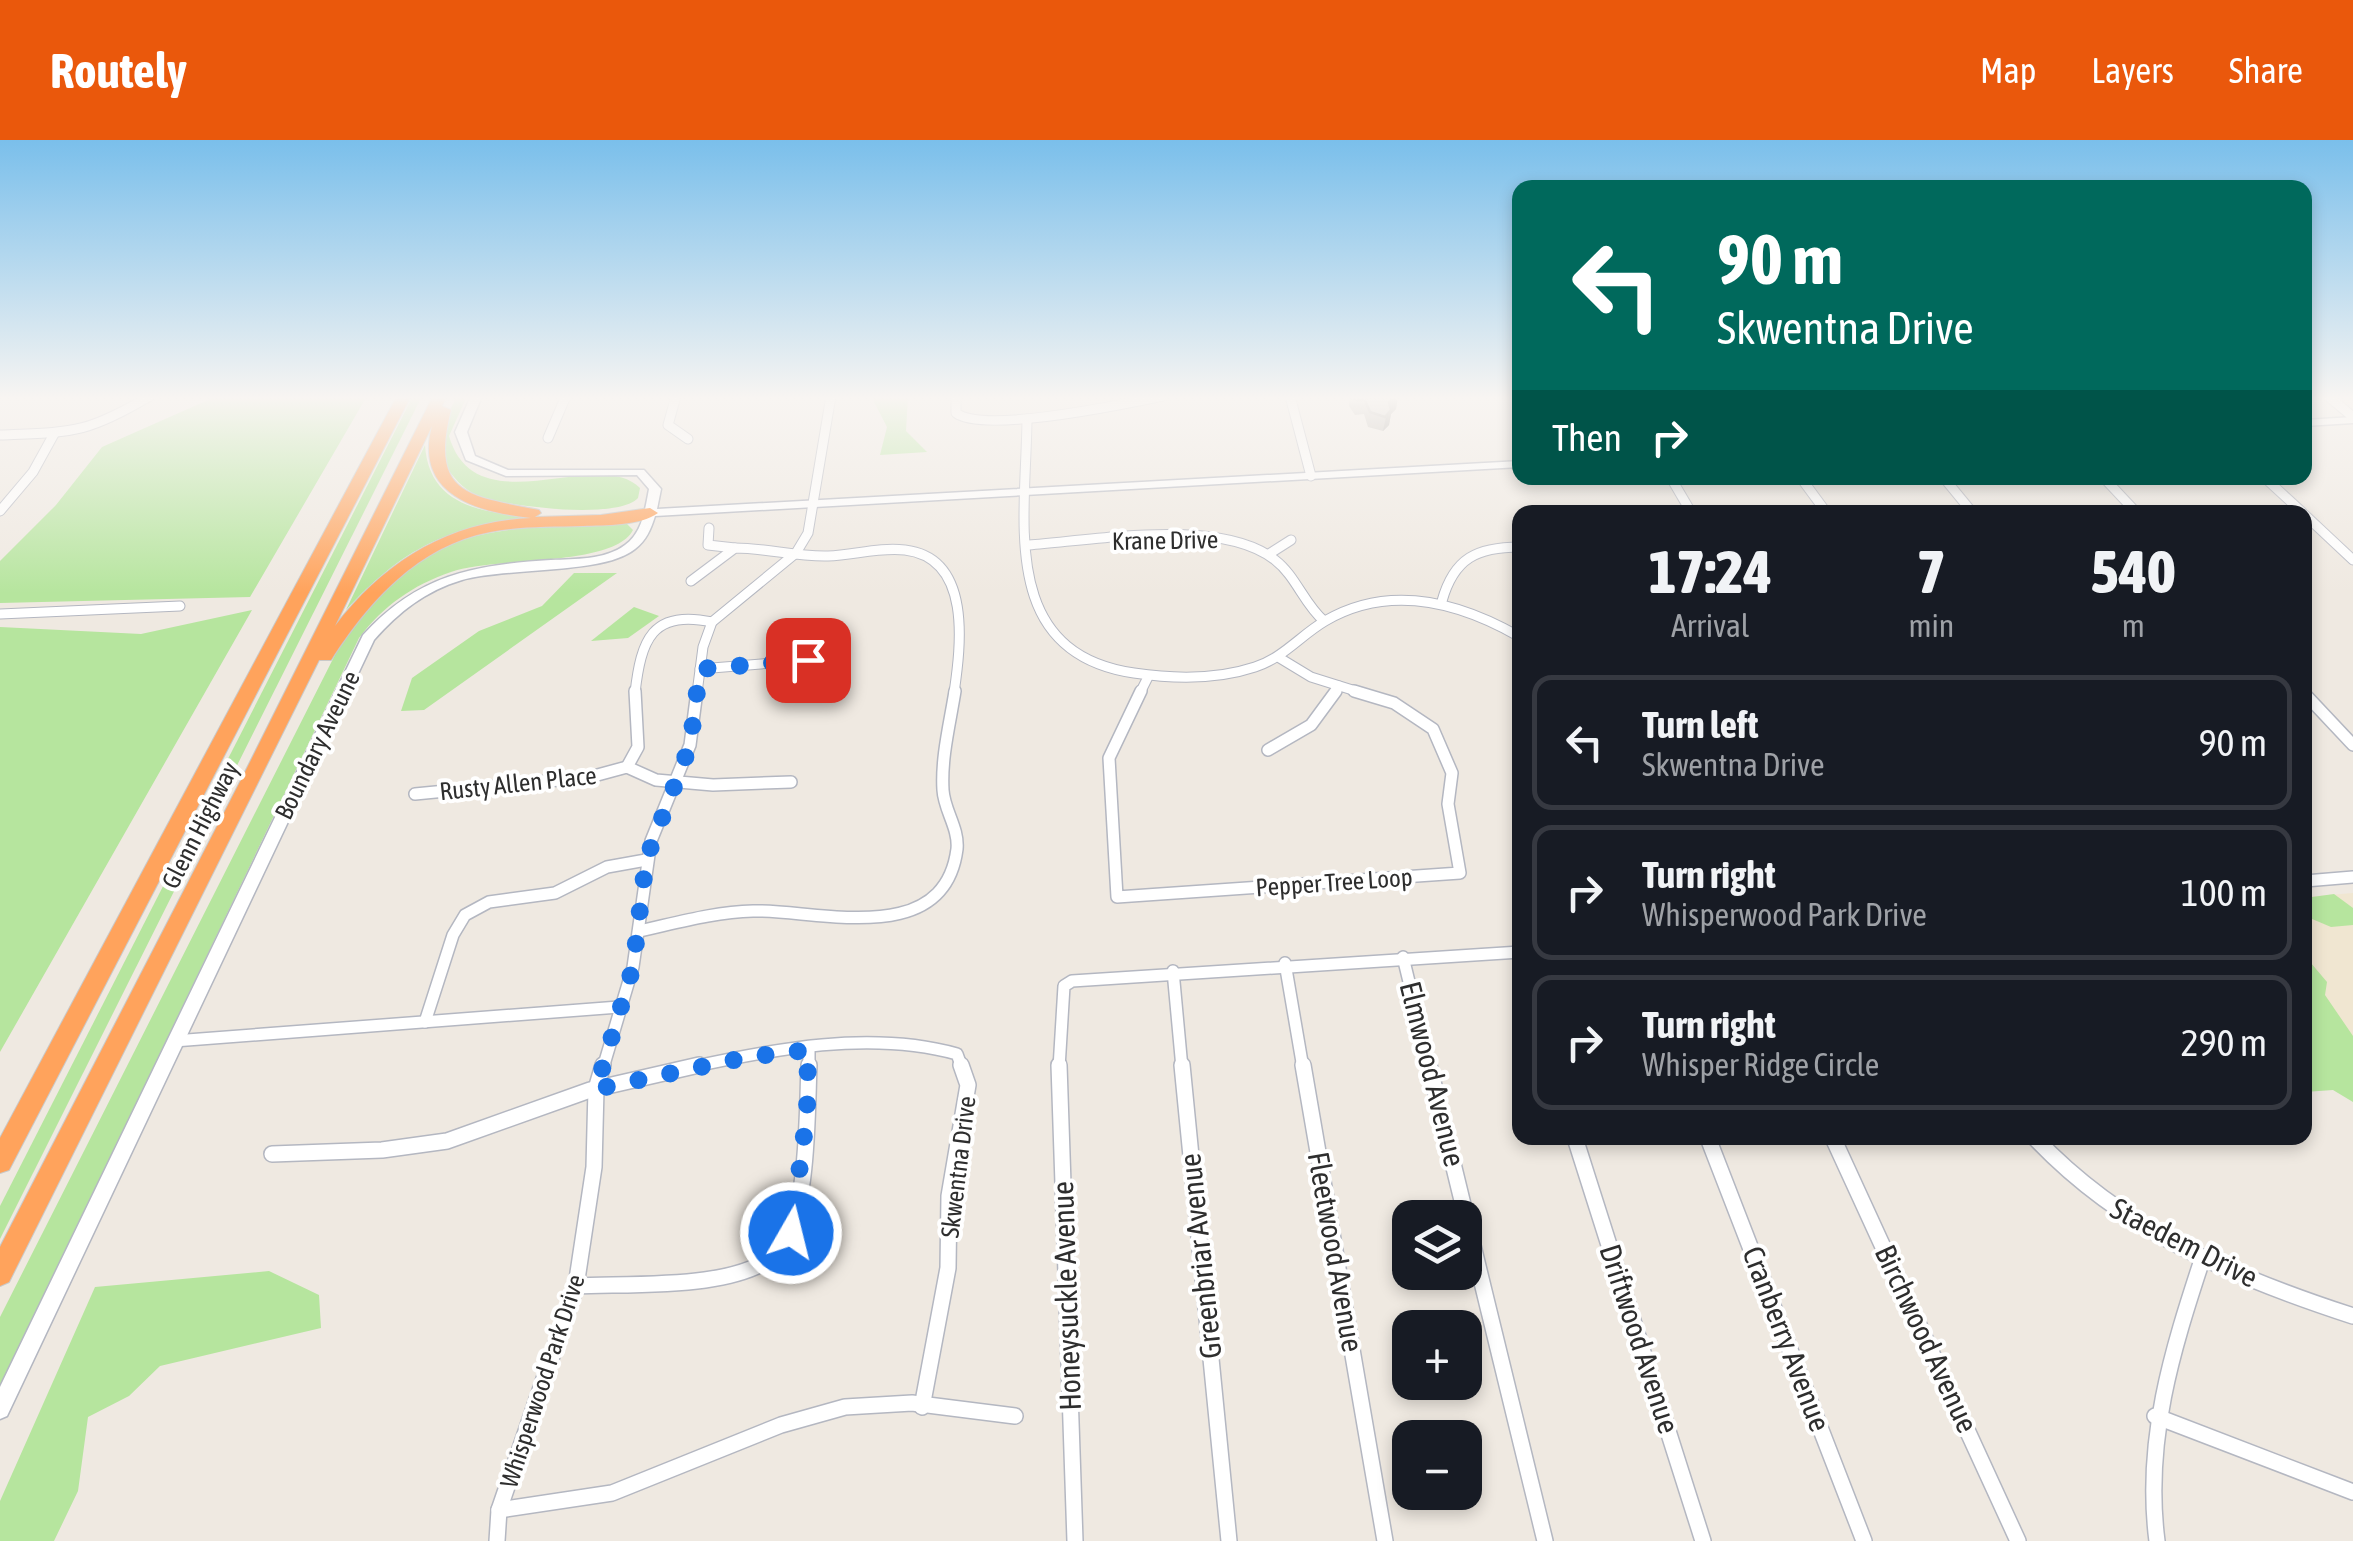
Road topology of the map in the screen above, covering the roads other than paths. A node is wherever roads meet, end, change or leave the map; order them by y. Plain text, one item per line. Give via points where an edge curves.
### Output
1 (39, 461) edge
2 (370, 461) edge
3 (408, 461) edge
4 (435, 461) edge
5 (476, 461) edge
6 (820, 461) edge
7 (1027, 461) edge
8 (1307, 461) edge
9 (1512, 464) edge
10 (1311, 476) junction
11 (1950, 485) edge
12 (2111, 485) edge
13 (2273, 485) edge
14 (1027, 492) junction
15 (813, 503) junction
16 (1966, 505) edge
17 (2129, 505) edge
18 (2294, 505) edge
19 (0, 512) edge
20 (650, 513) junction
21 (2312, 522) edge
22 (709, 528) dead end
23 (1291, 540) dead end
24 (1029, 545) junction
25 (735, 548) junction
26 (1512, 548) edge
27 (796, 553) junction
28 (1268, 554) junction
29 (2353, 560) edge
30 (692, 581) dead end
31 (1442, 601) junction
32 (180, 606) dead end
33 (0, 614) edge
34 (1324, 621) junction
35 (712, 622) junction
36 (1512, 633) edge
37 (1278, 657) junction
38 (808, 660) dead end
39 (700, 669) junction
40 (1148, 677) junction
41 (1339, 686) junction
42 (2312, 701) edge
43 (2353, 745) edge
44 (1268, 750) dead end
45 (627, 767) junction
46 (252, 778) junction
47 (678, 782) junction
48 (791, 782) dead end
49 (415, 794) dead end
50 (646, 860) junction
51 (2353, 877) edge
52 (2312, 880) edge
53 (638, 931) junction
54 (1512, 956) edge
55 (1404, 957) junction
56 (1285, 963) junction
57 (1173, 971) junction
58 (619, 1007) junction
59 (425, 1022) junction
60 (174, 1041) junction
61 (808, 1050) junction
62 (596, 1089) junction
63 (1577, 1145) edge
64 (1711, 1145) edge
65 (1837, 1145) edge
66 (2042, 1145) edge
67 (272, 1154) dead end
68 (0, 1162) edge
69 (2203, 1257) junction
70 (0, 1273) edge
71 (576, 1286) junction
72 (2353, 1316) edge
73 (922, 1407) junction
74 (0, 1409) edge
75 (1015, 1416) dead end
76 (2156, 1416) junction
77 (2353, 1492) edge
78 (499, 1510) junction
79 (496, 1541) edge
80 (1075, 1541) edge
81 (1229, 1541) edge
82 (1385, 1541) edge
83 (1544, 1541) edge
84 (1703, 1541) edge
85 (1864, 1541) edge
86 (2018, 1541) edge
87 (2156, 1541) edge

1 - 19 street
2 - 68 highway, Glenn Highway
3 - 46 highway, Glenn Highway
4 - 20 highway via 460,493 492,506 528,513
5 - 20 street via 519,474 640,472 656,489
6 - 15 street
7 - 14 street
8 - 10 street
9 - 10 street
10 - 14 street
11 - 16 street
12 - 17 street
13 - 18 street
14 - 15 street
14 - 24 street
15 - 20 street
15 - 27 street
20 - 46 highway via 492,526 447,538 405,561 341,632
20 - 60 street, Boundary Aveune via 634,545 612,556 471,572 420,590 384,619 368,638
21 - 29 street
22 - 25 street via 708,545
23 - 28 street
24 - 28 street, Krane Drive via 1223,537
24 - 40 street via 1031,594 1051,632 1093,662
25 - 27 street
25 - 30 street
26 - 31 street via 1470,553 1454,564
27 - 35 street
27 - 53 street via 914,553 934,560 951,578 960,674 944,760 943,792 958,844 951,870 934,893 889,918 862,922 751,911
28 - 34 street
31 - 34 street via 1387,600
31 - 36 street
32 - 33 street
34 - 37 street
35 - 39 street, Whisperwood Park Drive
35 - 45 street via 664,622 642,642 630,729 638,747
37 - 40 street via 1206,677
37 - 41 street, Pepper Tree Loop
38 - 39 street
39 - 47 street, Whisperwood Park Drive via 695,724
40 - 41 street, Pepper Tree Loop via 1110,758 1117,897 1460,873 1448,804 1452,773 1443,745 1406,710
41 - 44 street via 1311,725
42 - 43 street
45 - 47 street, Rusty Allen Place
45 - 49 street, Rusty Allen Place
46 - 70 highway, Glenn Highway
47 - 48 street, Rusty Allen Place
47 - 50 street, Whisperwood Park Drive
50 - 53 street, Whisperwood Park Drive
50 - 59 street via 607,867 555,893 489,902 465,914
51 - 52 street
53 - 58 street, Whisperwood Park Drive
54 - 55 street
55 - 56 street
55 - 83 street, Elmwood Avenue
56 - 57 street
56 - 82 street, Fleetwood Avenue
57 - 80 street, Honeysuckle Avenue via 1072,980 1062,993 1058,1050
57 - 81 street, Greenbriar Avenue
58 - 59 street
58 - 62 street, Whisperwood Park Drive
59 - 60 street
60 - 74 street, Boundary Aveune
61 - 62 street, Skwentna Drive
61 - 71 street via 791,1233 778,1252 731,1274
61 - 73 street, Skwentna Drive via 939,1044 957,1054 963,1068 968,1085 949,1196 948,1268
62 - 67 street, Skwentna Drive via 448,1140
62 - 71 street, Whisperwood Park Drive via 592,1184
63 - 84 street, Driftwood Avenue
64 - 85 street, Cranberry Avenue
65 - 86 street, Birchwood Avenue
66 - 69 street, Staedem Drive via 2108,1207
69 - 72 street, Staedem Drive
69 - 76 street
71 - 78 street, Whisperwood Park Drive
73 - 75 street
73 - 78 street via 882,1402 793,1418 621,1490
76 - 77 street
76 - 87 street via 2149,1469
78 - 79 street, Whisperwood Park Drive

